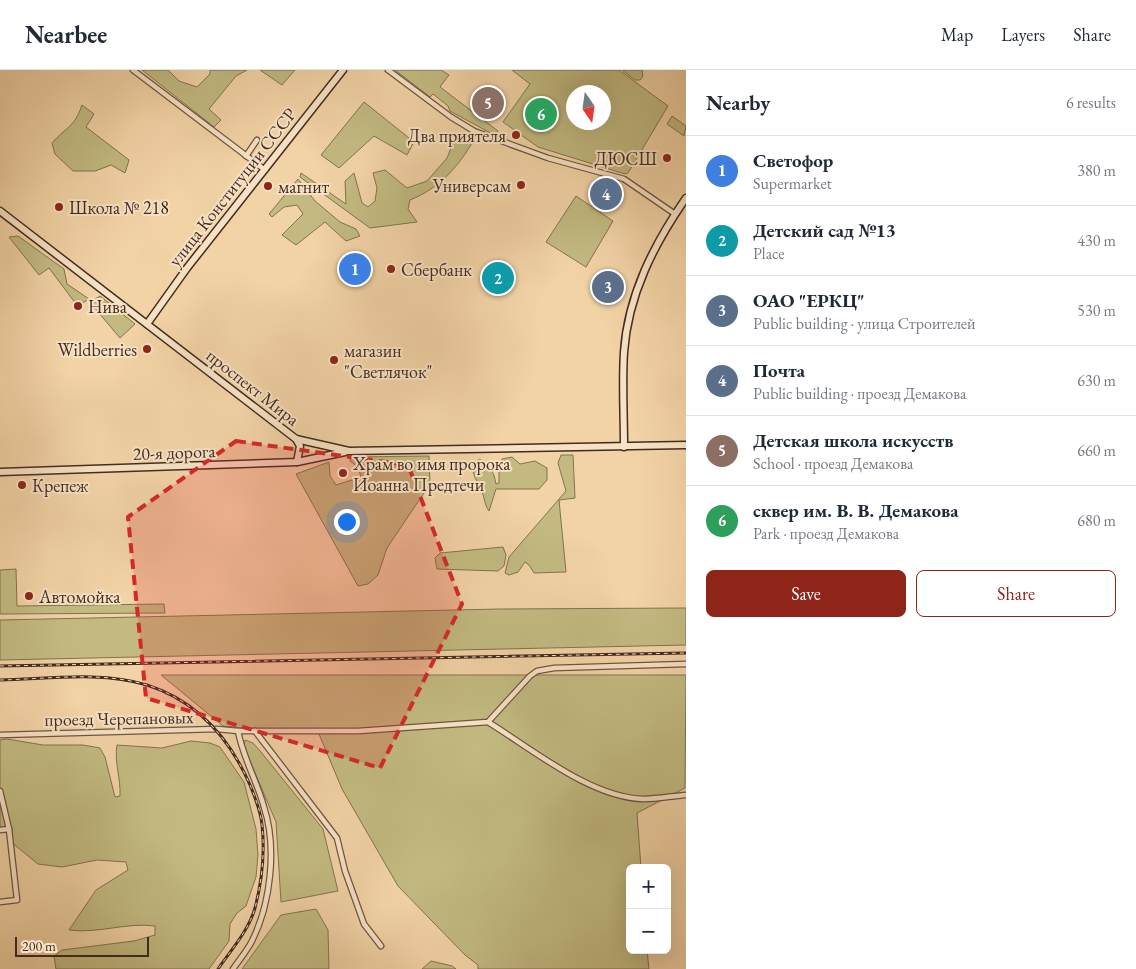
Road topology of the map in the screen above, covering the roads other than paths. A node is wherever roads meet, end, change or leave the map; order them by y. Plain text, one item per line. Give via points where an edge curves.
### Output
1 (133, 70) edge
2 (342, 70) edge
3 (388, 70) edge
4 (257, 140) dead end
5 (246, 156) junction
6 (265, 170) junction
7 (686, 198) edge
8 (0, 212) edge
9 (675, 214) junction
10 (147, 324) junction
11 (296, 439) junction
12 (686, 446) edge
13 (624, 447) junction
14 (349, 451) junction
15 (297, 462) junction
16 (0, 472) edge
17 (686, 664) edge
18 (488, 722) junction
19 (238, 731) junction
20 (255, 731) junction
21 (0, 735) edge
22 (0, 791) edge
23 (686, 795) edge
24 (9, 829) junction
25 (0, 830) edge
26 (0, 902) edge
27 (381, 946) dead end
28 (233, 969) edge

1 - 5 street
2 - 6 main road, улица Конституции СССР
3 - 9 street via 474,131 548,158 624,179
4 - 5 street
5 - 6 street
6 - 10 main road, улица Конституции СССР
7 - 9 main road
8 - 10 main road, проспект Мира
9 - 13 main road via 646,264 627,332
10 - 11 main road, проспект Мира
11 - 14 main road, проспект Мира
11 - 15 main road via 300,446
12 - 13 main road, проспект Мира
13 - 14 main road, проспект Мира
14 - 15 main road, 20-я дорога
15 - 16 main road, 20-я дорога
17 - 18 street via 537,671
18 - 20 street, проезд Черепановых via 358,731
18 - 23 street via 584,782 643,799
19 - 20 street, проезд Черепановых
19 - 21 street, проезд Черепановых via 76,731
19 - 28 street via 242,751 264,807 270,851 265,907 252,942
20 - 27 street via 337,838 364,924
22 - 24 street
24 - 25 street
24 - 26 street via 17,900

